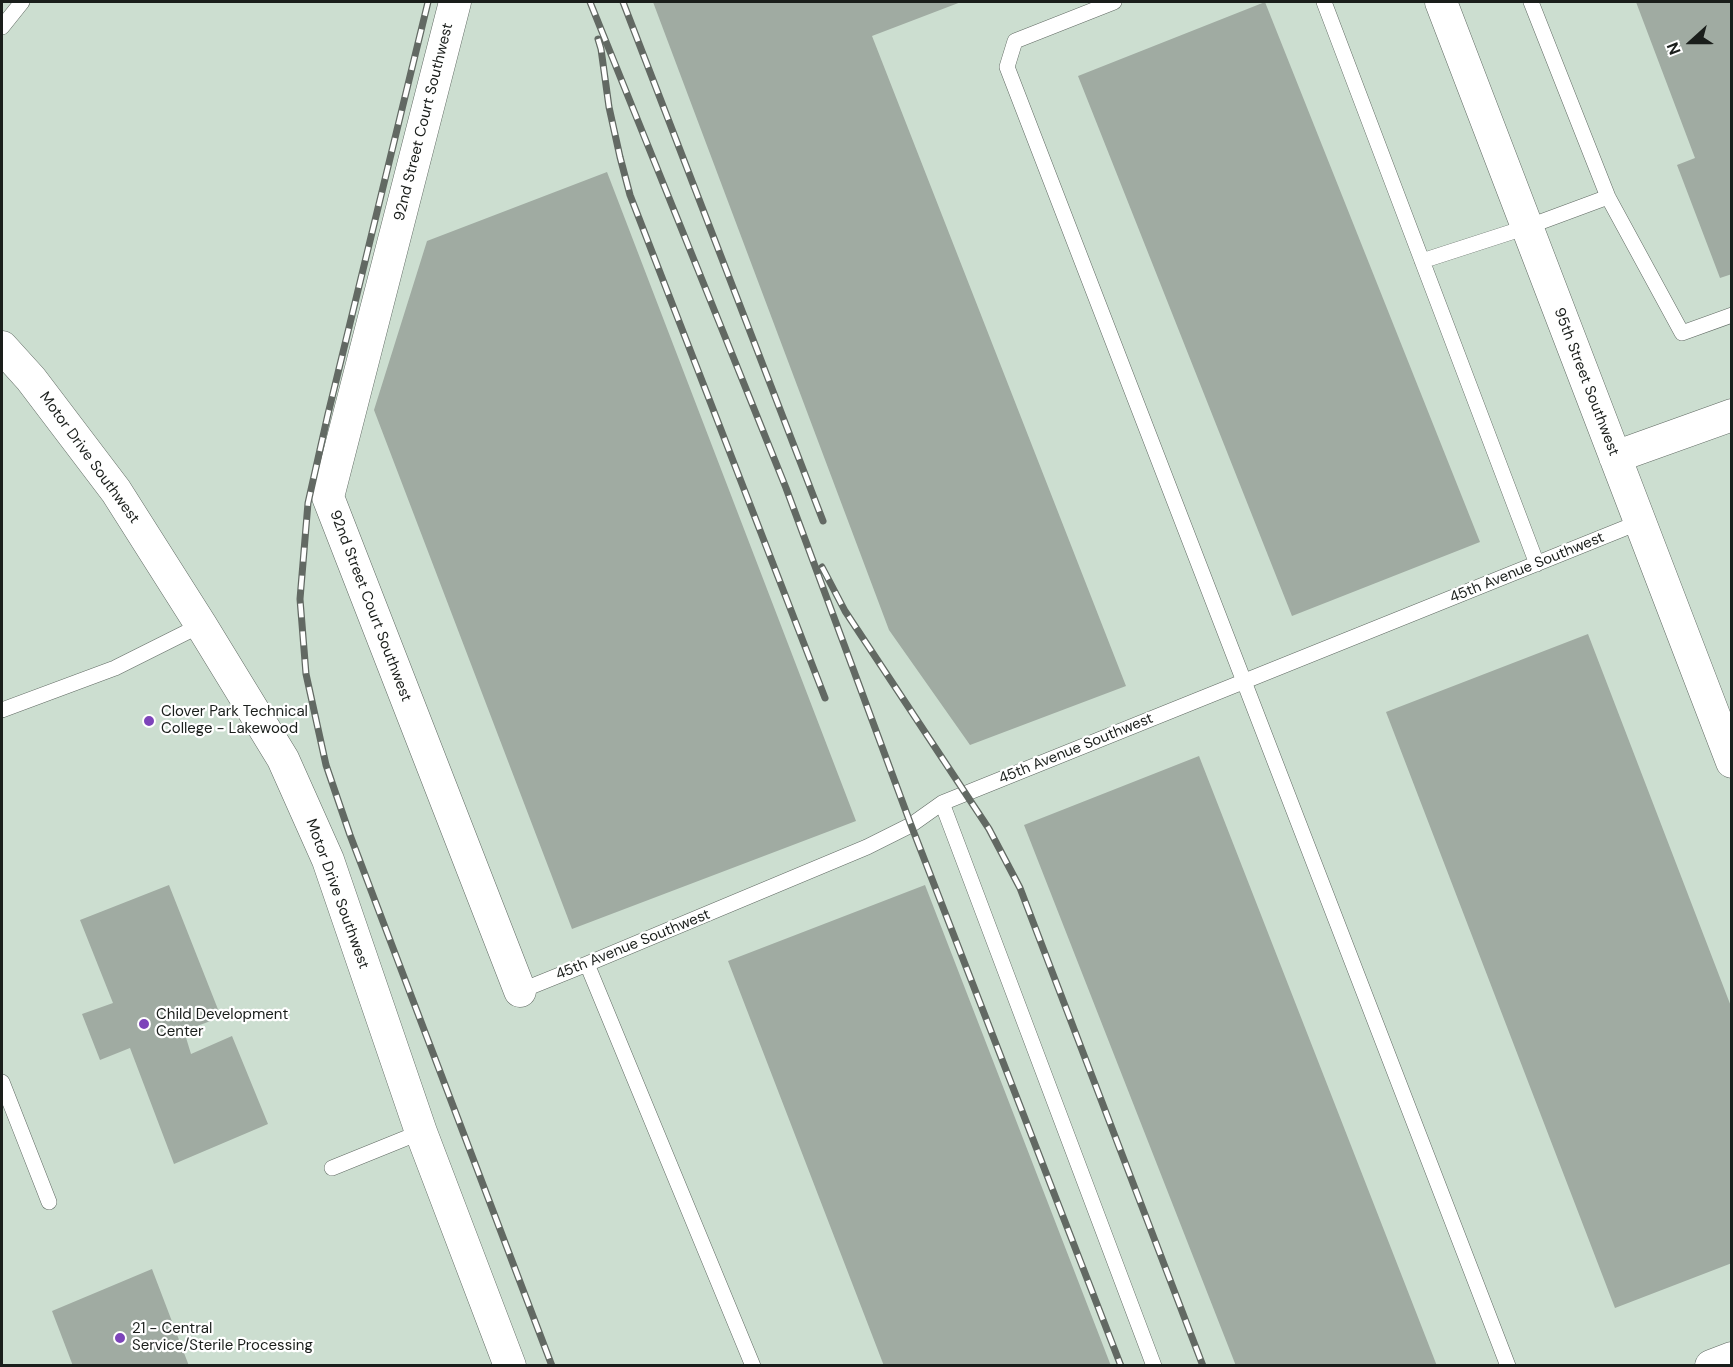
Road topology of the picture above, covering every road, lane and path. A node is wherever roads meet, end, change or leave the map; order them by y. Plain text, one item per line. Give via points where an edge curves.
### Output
1 (22, 2) edge
2 (455, 2) edge
3 (1114, 2) edge
4 (1324, 2) edge
5 (1441, 2) edge
6 (1531, 2) edge
7 (2, 27) edge
8 (1608, 197) junction
9 (1527, 227) junction
10 (1422, 261) junction
11 (1731, 315) edge
12 (2, 347) edge
13 (1731, 415) edge
14 (1615, 458) junction
15 (1640, 522) junction
16 (1537, 564) junction
17 (201, 625) junction
18 (1244, 682) junction
19 (2, 710) edge
20 (1731, 762) edge
21 (942, 803) junction
22 (587, 964) junction
23 (520, 991) joint
24 (2, 1082) edge
25 (421, 1132) junction
26 (332, 1168) dead end
27 (49, 1202) dead end
28 (503, 1358) edge
29 (1731, 1358) edge
30 (753, 1365) edge
31 (1154, 1365) edge
32 (1508, 1365) edge
33 (1711, 1365) edge

1 - 7 lane
2 - 23 street, 92nd Street Court Southwest via 328,497
3 - 18 lane via 1015,41 1007,67
4 - 10 lane
5 - 9 street, 95th Street Southwest
6 - 8 lane
8 - 9 lane
8 - 11 lane via 1682,333
9 - 10 lane
9 - 14 street, 95th Street Southwest
10 - 16 lane
12 - 17 street, Motor Drive Southwest via 116,491
13 - 14 street
14 - 15 street, 95th Street Southwest
15 - 16 lane, 45th Avenue Southwest
15 - 20 street, 95th Street Southwest
16 - 18 lane, 45th Avenue Southwest
17 - 19 lane via 115,668
17 - 25 street, Motor Drive Southwest via 283,759 328,860
18 - 21 lane, 45th Avenue Southwest
18 - 32 lane
21 - 22 lane, 45th Avenue Southwest via 867,847
21 - 31 lane
22 - 23 lane, 45th Avenue Southwest
22 - 30 lane
24 - 27 lane
25 - 26 lane
25 - 28 street, Motor Drive Southwest
29 - 33 street

